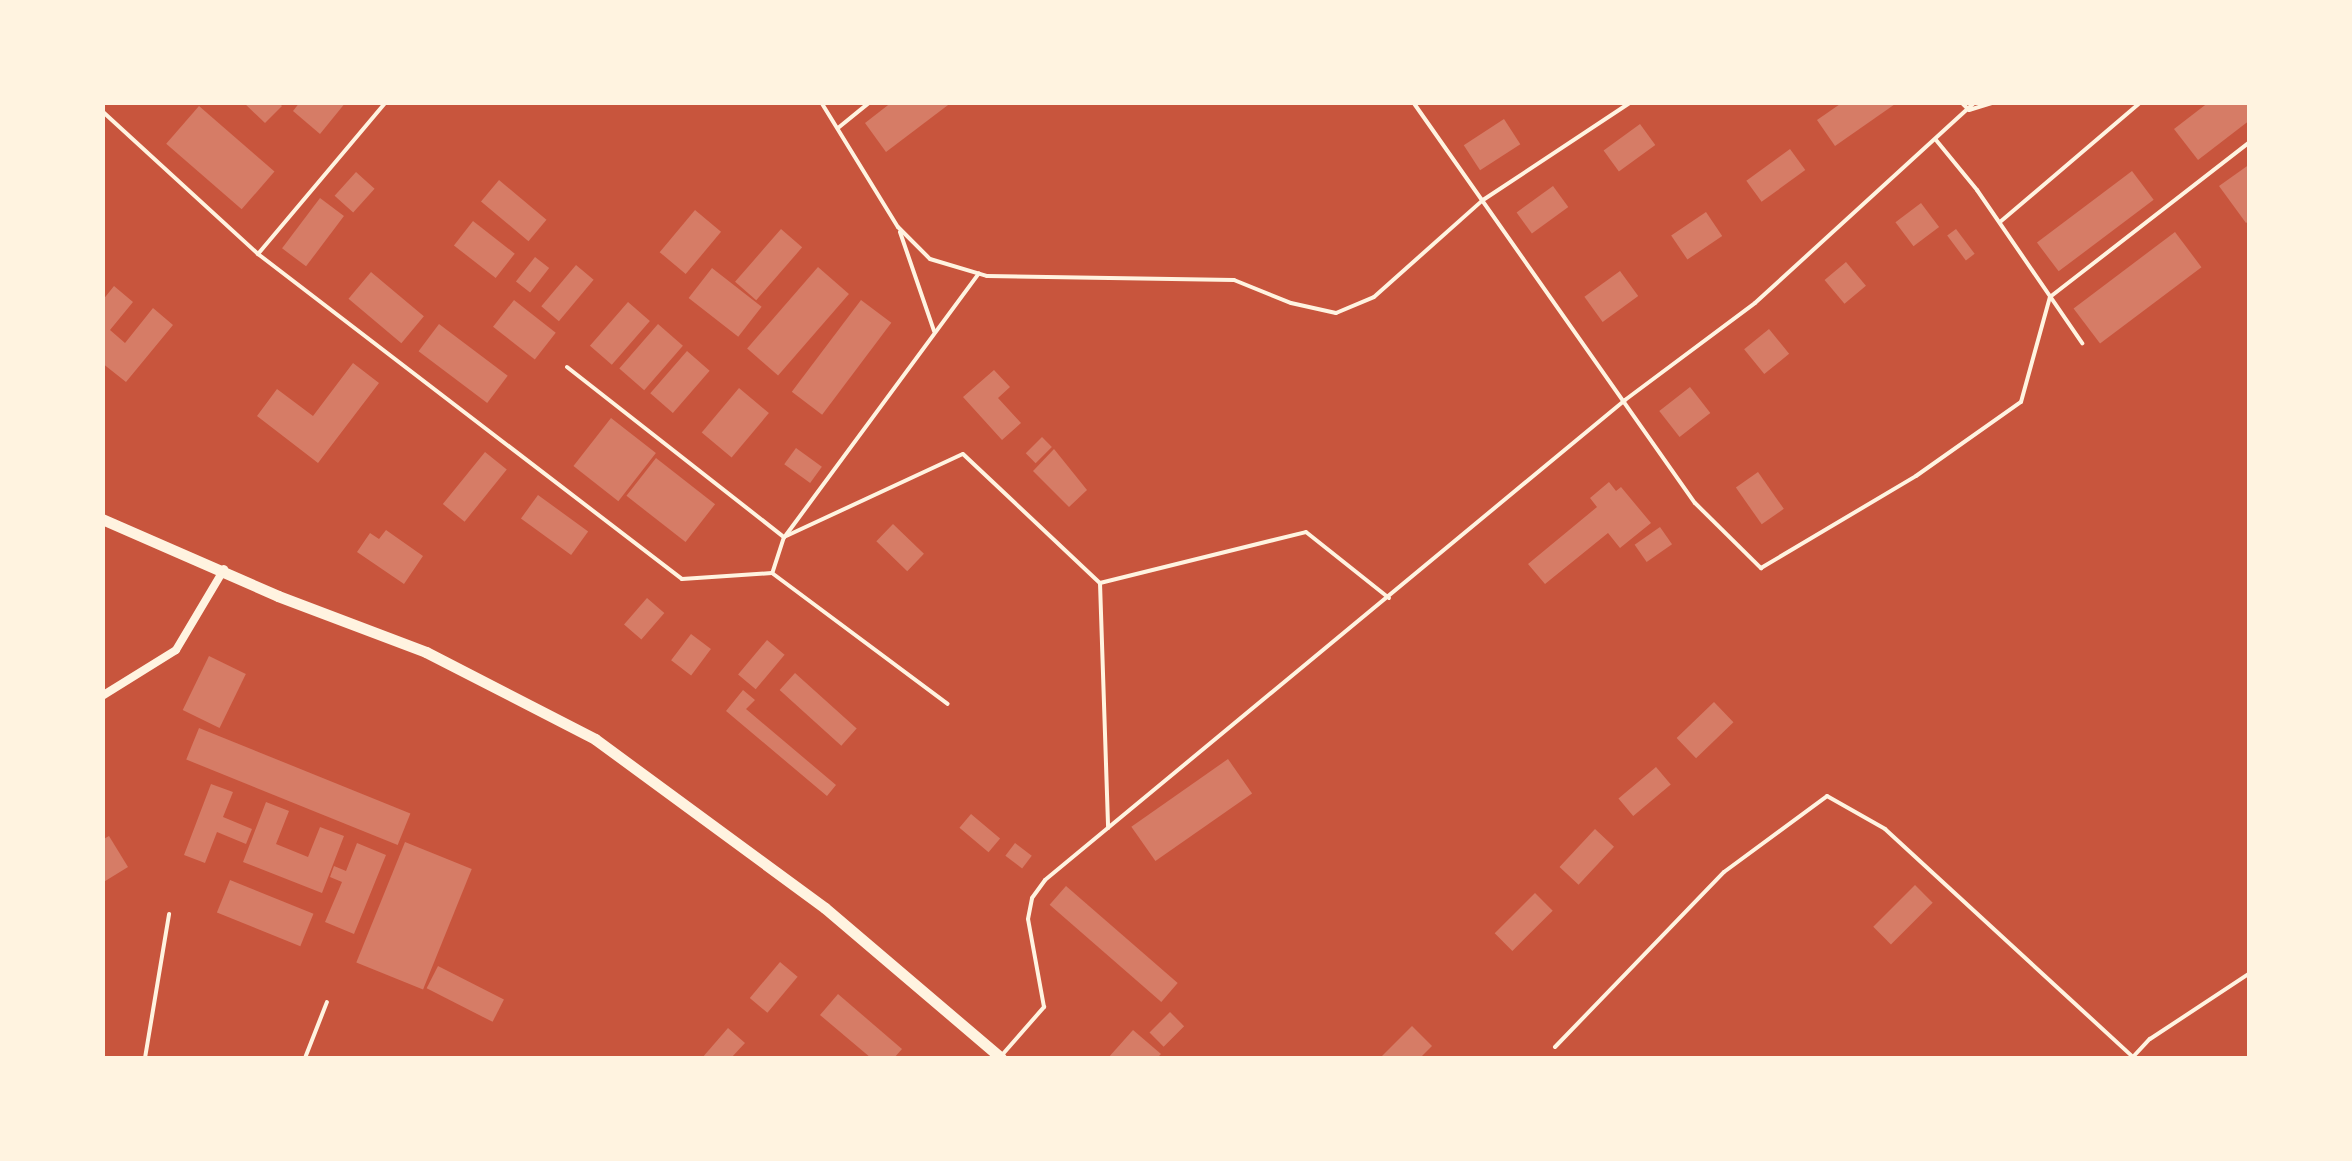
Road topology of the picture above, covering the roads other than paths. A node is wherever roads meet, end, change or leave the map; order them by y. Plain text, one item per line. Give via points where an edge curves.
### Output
1 (386, 102) edge
2 (822, 102) edge
3 (870, 102) edge
4 (1413, 102) edge
5 (1630, 102) edge
6 (1962, 102) edge
7 (1975, 102) edge
8 (1995, 102) edge
9 (2142, 102) edge
10 (1969, 110) junction
11 (102, 112) edge
12 (838, 128) junction
13 (1936, 140) junction
14 (2250, 142) edge
15 (1482, 200) junction
16 (2000, 222) junction
17 (898, 227) junction
18 (258, 254) junction
19 (979, 273) junction
20 (2050, 297) junction
21 (935, 333) junction
22 (2082, 343) dead end
23 (567, 367) dead end
24 (1626, 400) junction
25 (102, 519) edge
26 (784, 537) junction
27 (224, 568) junction
28 (772, 573) junction
29 (1100, 583) junction
30 (1390, 598) junction
31 (102, 696) edge
32 (948, 704) dead end
33 (1108, 828) junction
34 (169, 914) dead end
35 (2250, 972) edge
36 (327, 1002) dead end
37 (1555, 1047) dead end
38 (146, 1058) edge
39 (305, 1058) edge
40 (1000, 1058) edge
41 (2133, 1058) edge

1 - 18 lane
2 - 12 lane
3 - 12 lane
4 - 15 lane
5 - 15 lane
6 - 10 lane
7 - 10 lane
8 - 10 lane
9 - 16 lane
10 - 13 lane
11 - 18 lane
12 - 17 lane
13 - 16 lane
13 - 24 lane via 1755,303
14 - 20 lane
15 - 19 lane via 1374,297 1336,313 1234,280
15 - 24 lane
16 - 20 lane
17 - 19 lane via 930,259
17 - 21 lane
18 - 28 lane via 682,579
19 - 21 lane
20 - 22 lane
20 - 24 lane via 2020,402 1916,476 1760,568 1694,503
21 - 26 lane
23 - 26 lane
24 - 30 lane
25 - 27 main road
26 - 28 lane
26 - 29 lane via 963,454
27 - 31 street via 176,650
27 - 40 main road via 278,596 426,652 594,739 785,877
28 - 32 lane
29 - 30 lane via 1306,532
29 - 33 lane
30 - 33 lane
33 - 40 lane via 1032,898 1028,919 1044,1007
34 - 38 lane
35 - 41 lane via 2150,1039
36 - 39 lane
37 - 41 lane via 1724,872 1827,796 1885,829

